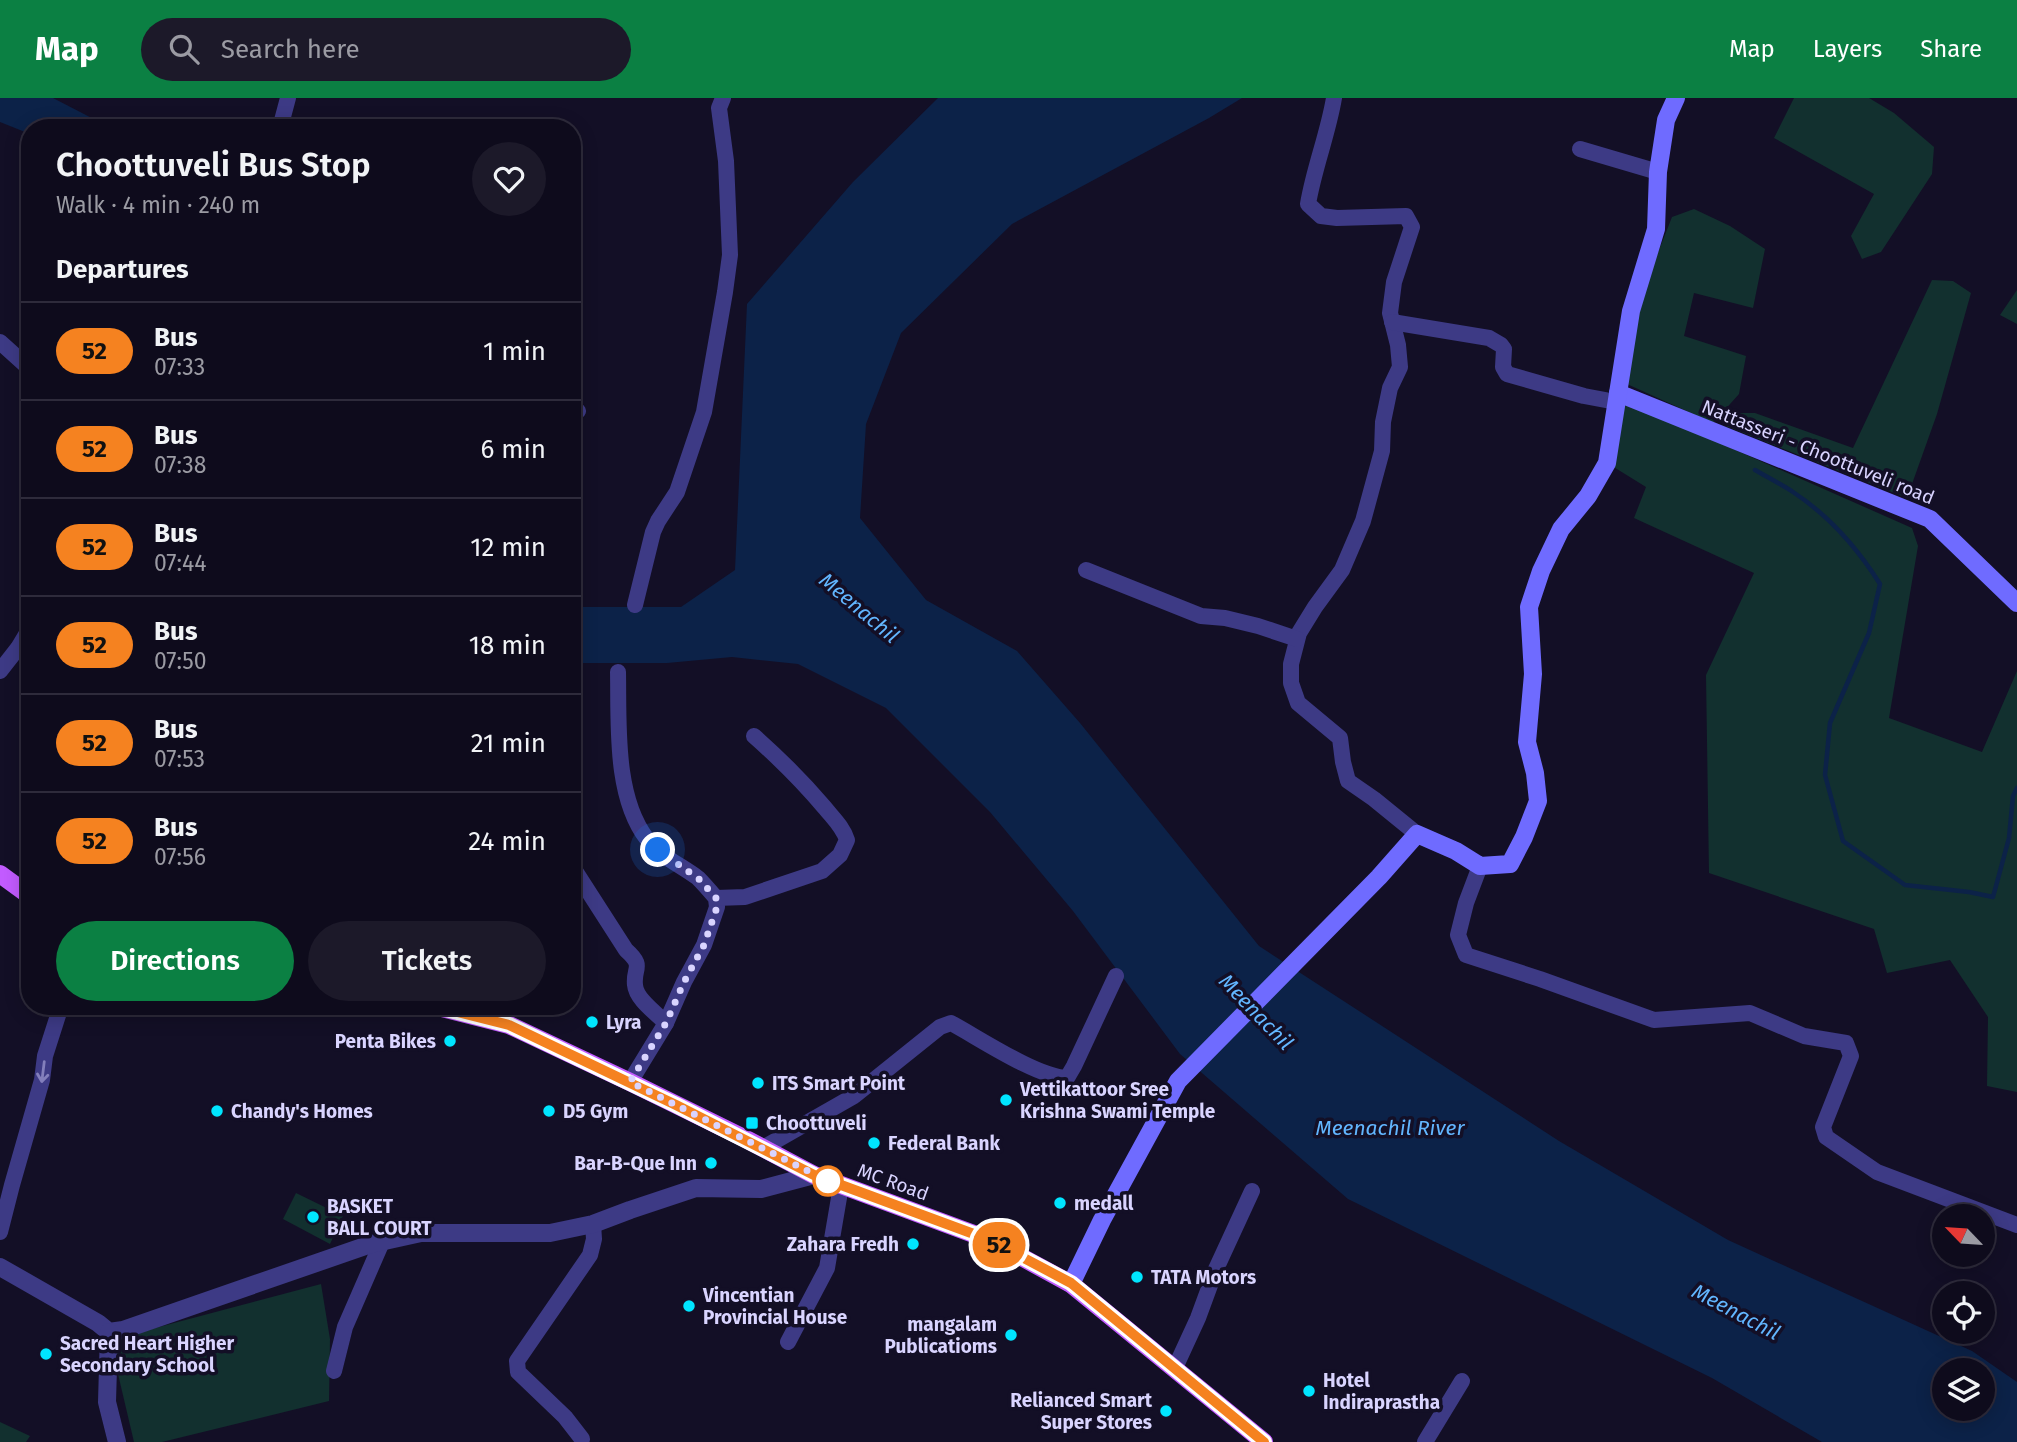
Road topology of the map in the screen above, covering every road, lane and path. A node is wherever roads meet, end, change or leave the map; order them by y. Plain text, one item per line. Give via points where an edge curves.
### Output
1 (288, 98) edge
2 (723, 98) edge
3 (1334, 98) edge
4 (1676, 98) edge
5 (282, 119) edge
6 (1580, 149) dead end
7 (1658, 172) junction
8 (1392, 322) junction
9 (0, 342) edge
10 (21, 361) edge
11 (1617, 398) junction
12 (1086, 570) dead end
13 (2017, 603) edge
14 (635, 605) dead end
15 (1297, 639) junction
16 (21, 643) edge
17 (0, 670) edge
18 (618, 672) dead end
19 (754, 736) dead end
20 (1417, 834) junction
21 (1480, 866) junction
22 (0, 874) edge
23 (581, 880) edge
24 (21, 889) edge
25 (716, 898) junction
26 (1116, 976) dead end
27 (58, 1015) edge
28 (470, 1015) edge
29 (666, 1023) junction
30 (630, 1082) junction
31 (763, 1148) junction
32 (814, 1175) junction
33 (841, 1186) junction
34 (1252, 1191) dead end
35 (593, 1224) junction
36 (2017, 1224) edge
37 (0, 1232) edge
38 (382, 1242) junction
39 (0, 1267) edge
40 (1071, 1283) junction
41 (109, 1332) junction
42 (788, 1342) dead end
43 (1175, 1368) junction
44 (334, 1371) dead end
45 (1462, 1381) dead end
46 (582, 1438) dead end
47 (117, 1442) edge
48 (1264, 1442) edge
49 (1425, 1442) edge

1 - 5 street
2 - 14 street via 719,108 730,255 717,339 704,412 677,492 653,531
3 - 8 street via 1308,204 1321,216 1406,216 1412,227 1394,282
4 - 7 main road via 1666,120
6 - 7 street
7 - 11 main road via 1656,229 1630,312
8 - 11 street via 1489,338 1504,349 1507,374 1584,396
8 - 15 street via 1400,367 1390,388 1382,451 1363,521 1342,570
9 - 10 street
11 - 13 main road, Nattasseri - Choottuveli road via 1930,519
11 - 21 main road via 1607,463 1561,529 1529,607 1533,674 1527,742 1538,801 1510,864
12 - 15 street via 1201,616 1225,618
15 - 20 street via 1291,683 1298,703 1340,738 1348,781
16 - 17 street
18 - 25 street via 624,783 634,819 648,840
19 - 25 street via 788,766 846,839 841,855 822,871 745,897
20 - 21 main road
20 - 40 main road via 1178,1081
21 - 36 street via 1458,935 1466,955 1654,1020 1750,1013 1804,1035 1846,1043 1851,1056 1823,1127 1826,1137 1877,1172
22 - 24 main road
23 - 29 street via 633,956 640,996
25 - 29 street via 704,945
26 - 31 street via 1067,1078 1033,1068 951,1023 854,1096
27 -> 37 street
28 - 30 main road, MC Road via 509,1025
29 - 30 street
30 - 31 main road, MC Road
31 - 32 main road, MC Road
32 - 33 main road, MC Road
32 - 35 street via 761,1189 696,1188
33 - 40 main road, MC Road via 990,1240
33 - 42 street via 827,1268
34 - 43 street
35 - 38 street via 550,1233 421,1233
35 - 46 street via 590,1255 517,1361 518,1372
38 - 41 street
38 - 44 street via 345,1327
39 - 41 street
40 - 43 main road, MC Road
41 - 47 street via 107,1402
43 - 48 main road, MC Road
45 - 49 street

